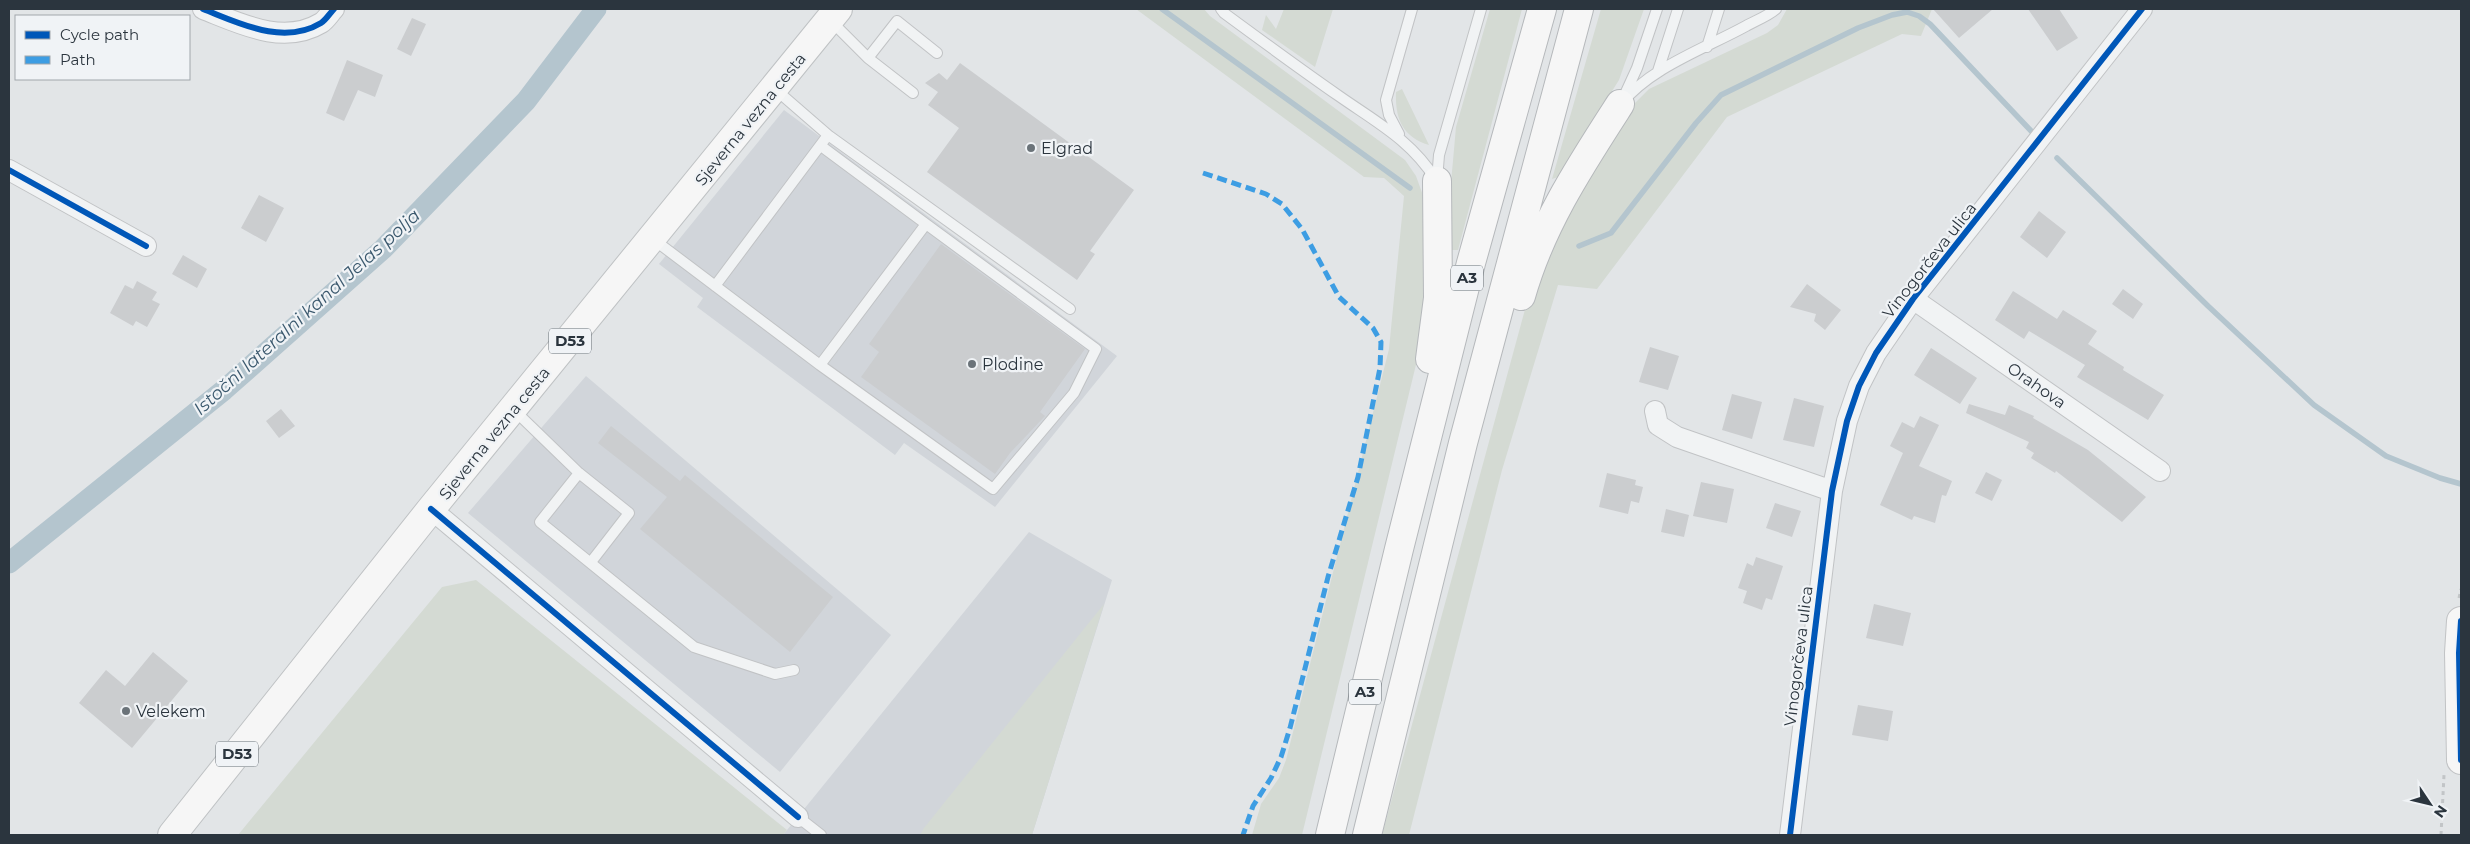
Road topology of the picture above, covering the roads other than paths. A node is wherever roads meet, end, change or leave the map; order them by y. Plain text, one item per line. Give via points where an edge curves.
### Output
1 (203, 9) edge
2 (334, 9) edge
3 (1222, 9) edge
4 (1412, 9) edge
5 (1481, 9) edge
6 (1542, 9) edge
7 (1579, 9) edge
8 (1657, 9) edge
9 (1678, 9) edge
10 (1719, 9) edge
11 (1776, 9) edge
12 (2142, 9) edge
13 (833, 14) edge
14 (1707, 47) junction
15 (937, 53) dead end
16 (868, 58) junction
17 (1658, 71) junction
18 (775, 88) junction
19 (912, 93) dead end
20 (1620, 104) junction
21 (828, 134) junction
22 (1402, 139) junction
23 (821, 146) junction
24 (9, 170) edge
25 (1437, 180) junction
26 (926, 224) junction
27 (653, 239) junction
28 (146, 246) dead end
29 (715, 286) junction
30 (1913, 299) junction
31 (1070, 309) dead end
32 (820, 365) junction
33 (514, 410) junction
34 (1655, 411) dead end
35 (1463, 443) junction
36 (2160, 471) dead end
37 (580, 473) junction
38 (1832, 491) junction
39 (431, 509) junction
40 (1399, 549) junction
41 (591, 562) junction
42 (2461, 621) edge
43 (794, 670) dead end
44 (2461, 760) edge
45 (798, 816) joint
46 (172, 835) edge
47 (821, 835) edge
48 (1330, 835) edge
49 (1367, 835) edge
50 (1790, 835) edge

1 - 2 street via 258,31 302,29 322,23
3 - 22 lane
4 - 22 lane via 1386,100 1394,127
5 - 25 lane via 1439,155
6 - 40 main road, A3 via 1471,263
7 - 35 main road, A3
8 - 20 lane via 1637,68
9 - 17 lane
10 - 14 lane
11 - 14 lane
12 - 30 street, Vinogorčeva ulica
13 - 16 lane
13 - 18 main road, Sjeverna vezna cesta / D53
14 - 17 lane
15 - 16 lane via 897,21
16 - 19 lane
17 - 20 lane via 1641,82
18 - 21 lane
18 - 27 main road, Sjeverna vezna cesta / D53
20 - 35 main road via 1567,186 1548,223 1528,270 1497,379 1477,425
21 - 23 lane
21 - 31 lane
22 - 25 lane via 1425,162
23 - 26 lane
23 - 29 lane
24 - 28 street
25 - 40 main road via 1436,328 1397,492
26 - 32 lane
26 - 32 lane via 1096,349 1074,393 992,489
27 - 29 lane
27 - 33 main road, Sjeverna vezna cesta / D53
29 - 32 lane
30 - 36 street, Orahova
30 - 38 street, Vinogorčeva ulica via 1858,386
33 - 37 lane
33 - 39 main road, Sjeverna vezna cesta / D53
34 - 38 street via 1658,425 1676,437
35 - 49 main road, A3
37 - 41 lane via 629,513
37 - 41 lane via 540,522
38 - 50 street, Vinogorčeva ulica
39 - 45 street
39 - 46 main road, Sjeverna vezna cesta / D53
40 - 48 main road, A3
41 - 43 lane via 694,647 774,674
42 - 44 main road
45 - 47 lane

